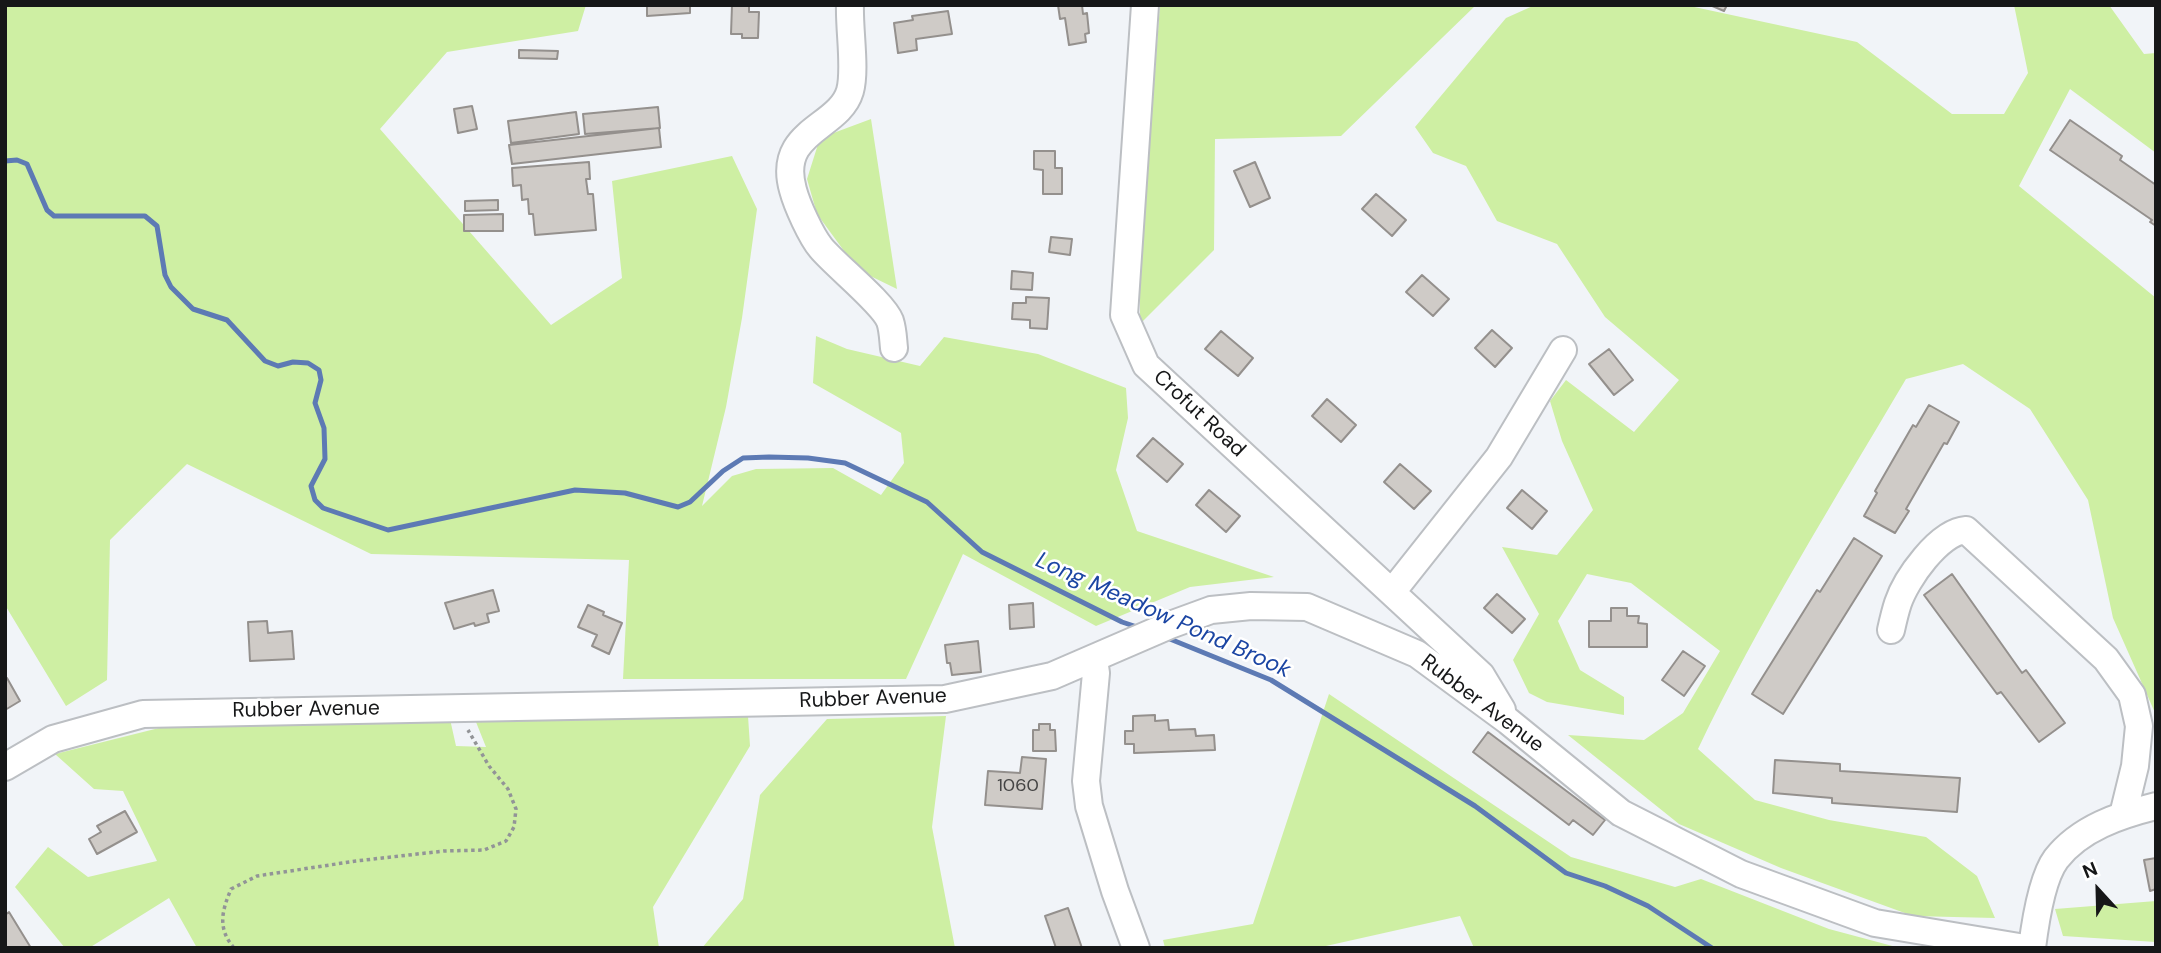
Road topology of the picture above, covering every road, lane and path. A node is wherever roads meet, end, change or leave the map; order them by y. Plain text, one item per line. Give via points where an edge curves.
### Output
1 (850, 5) edge
2 (1145, 5) edge
3 (894, 348) dead end
4 (1563, 350) dead end
5 (1392, 592) junction
6 (1891, 630) dead end
7 (1094, 659) junction
8 (462, 707) junction
9 (1508, 721) junction
10 (5, 767) edge
11 (2156, 806) edge
12 (2123, 815) junction
13 (234, 948) edge
14 (1136, 948) edge
15 (2025, 948) edge
16 (2032, 948) edge

1 - 3 street via 851,88 838,112 802,140 792,163 792,188 819,246 885,312
2 - 5 street, Crofut Road via 1124,316 1146,365
4 - 5 street via 1499,457
5 - 9 street, Crofut Road via 1481,675
6 - 12 street via 1899,601 1930,550 1956,531 1966,530 2106,659 2132,695 2138,726 2135,766
7 - 8 street, Rubber Avenue via 1052,676 945,699
7 - 9 street, Rubber Avenue via 1210,610 1307,607 1417,654
7 - 14 street via 1086,781 1089,806
8 - 10 street, Rubber Avenue via 143,714 53,739
8 - 13 path via 470,735 508,789 516,810 506,842 484,850 356,861 257,876 231,889 221,912 226,939
9 - 15 street, Rubber Avenue via 1621,813 1741,874 1875,923
11 - 12 street
12 - 16 street via 2087,832 2056,860 2038,907

